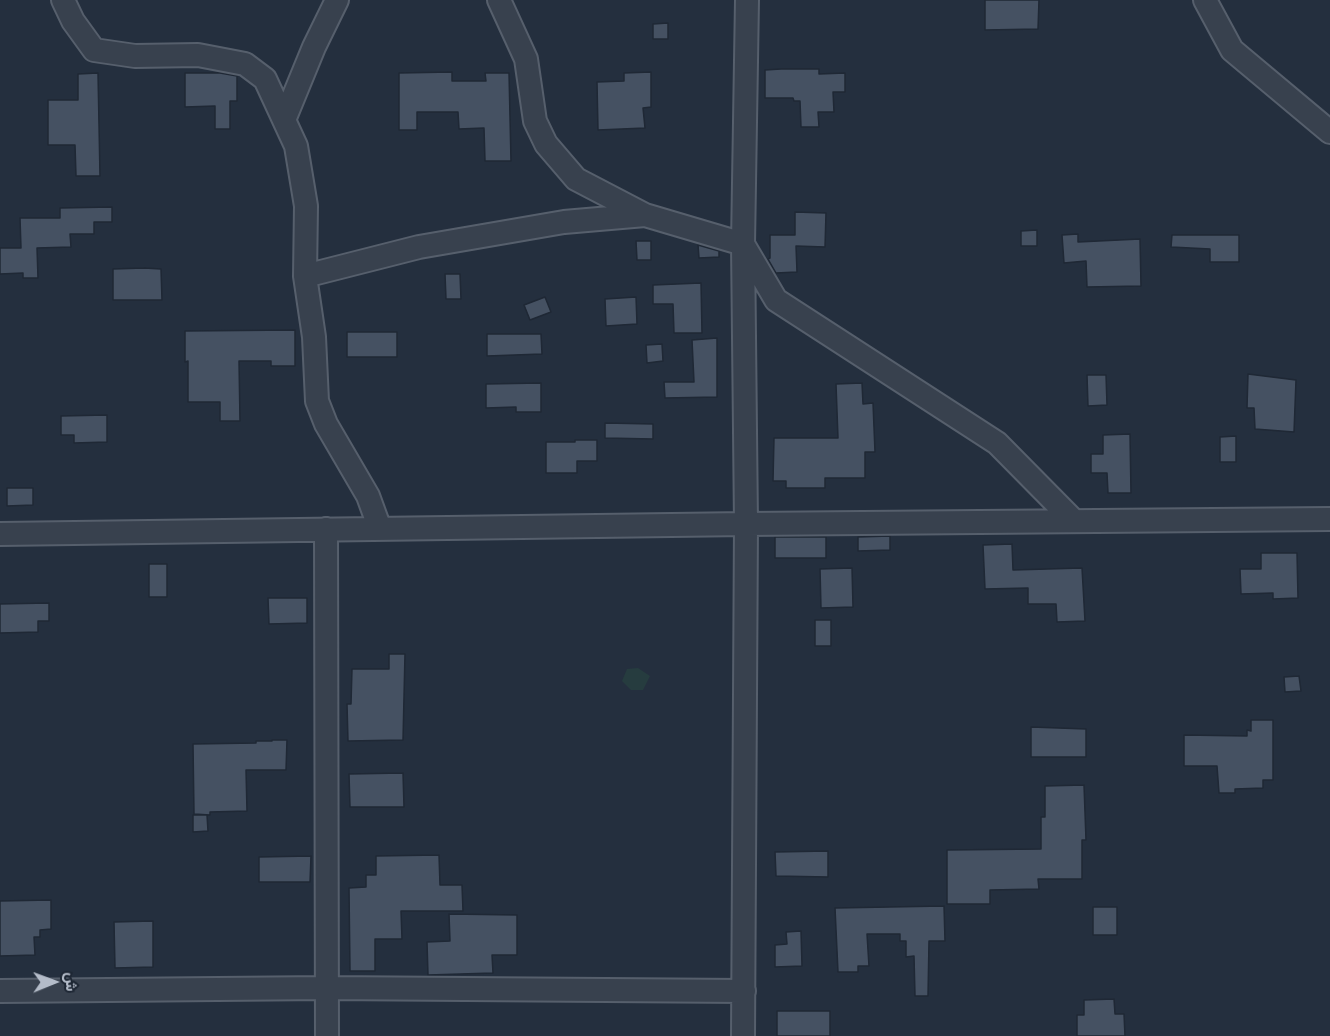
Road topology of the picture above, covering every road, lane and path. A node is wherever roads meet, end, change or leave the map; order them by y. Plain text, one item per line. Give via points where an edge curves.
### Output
1 (63, 0) edge
2 (337, 0) edge
3 (499, 0) edge
4 (747, 0) edge
5 (1204, 0) edge
6 (284, 120) junction
7 (1330, 132) edge
8 (645, 216) junction
9 (743, 244) junction
10 (305, 276) junction
11 (1330, 519) edge
12 (1074, 521) junction
13 (746, 524) junction
14 (326, 529) junction
15 (380, 529) junction
16 (0, 534) edge
17 (326, 988) junction
18 (0, 991) edge
19 (744, 991) junction
20 (327, 1036) edge
21 (743, 1036) edge

1 - 6 street via 94,50 135,56 198,55 245,64 265,79
2 - 6 street
3 - 8 street via 526,59 535,122 546,144 576,178
4 - 9 street
5 - 7 street via 1232,50
6 - 10 street via 296,146 306,206
8 - 9 street
8 - 10 street via 564,222 419,247
9 - 12 street via 776,300 997,443
9 - 13 street
10 - 15 street via 318,401 326,424 368,496
11 - 12 street
12 - 13 street
13 - 15 street
13 - 19 street
14 - 15 street
14 - 16 street
14 - 17 street
17 - 18 street
17 - 19 street
17 - 20 street
19 - 21 street

